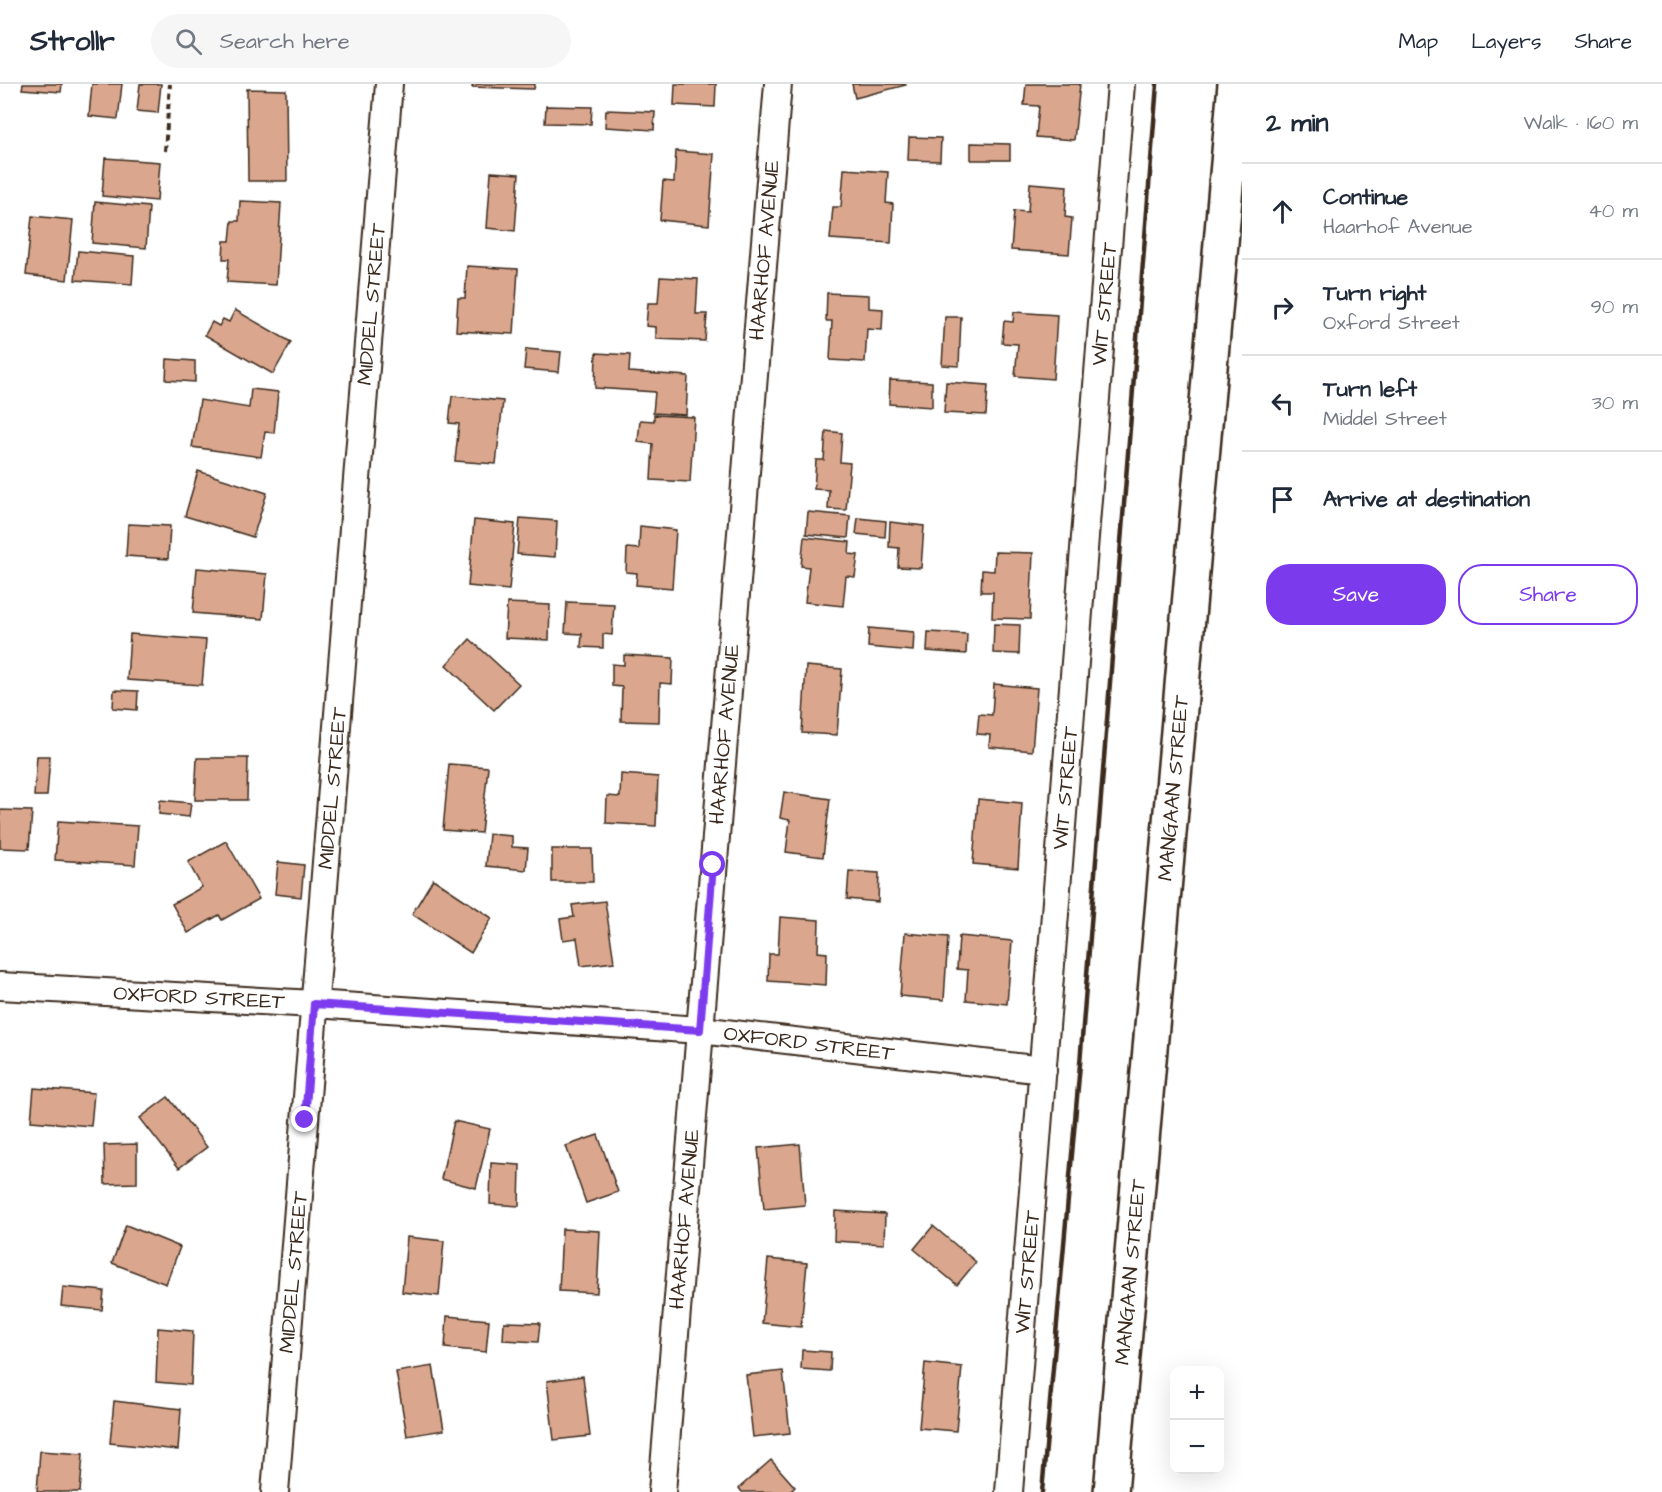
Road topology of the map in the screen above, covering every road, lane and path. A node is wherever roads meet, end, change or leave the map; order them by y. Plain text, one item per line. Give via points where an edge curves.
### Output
1 (170, 84) edge
2 (389, 84) edge
3 (778, 84) edge
4 (1121, 84) edge
5 (1235, 84) edge
6 (165, 151) dead end
7 (0, 986) edge
8 (314, 1004) junction
9 (700, 1030) junction
10 (1043, 1070) junction
11 (275, 1492) edge
12 (662, 1492) edge
13 (1009, 1492) edge
14 (1111, 1492) edge

1 - 6 path
2 - 8 street, MIDDEL STREET
3 - 9 street, HAARHOF AVENUE
4 - 10 street, WIT STREET
5 - 14 street, MANGAAN STREET
7 - 8 street, OXFORD STREET
8 - 9 street, OXFORD STREET
8 - 11 street, MIDDEL STREET
9 - 10 street, OXFORD STREET
9 - 12 street, HAARHOF AVENUE
10 - 13 street, WIT STREET

